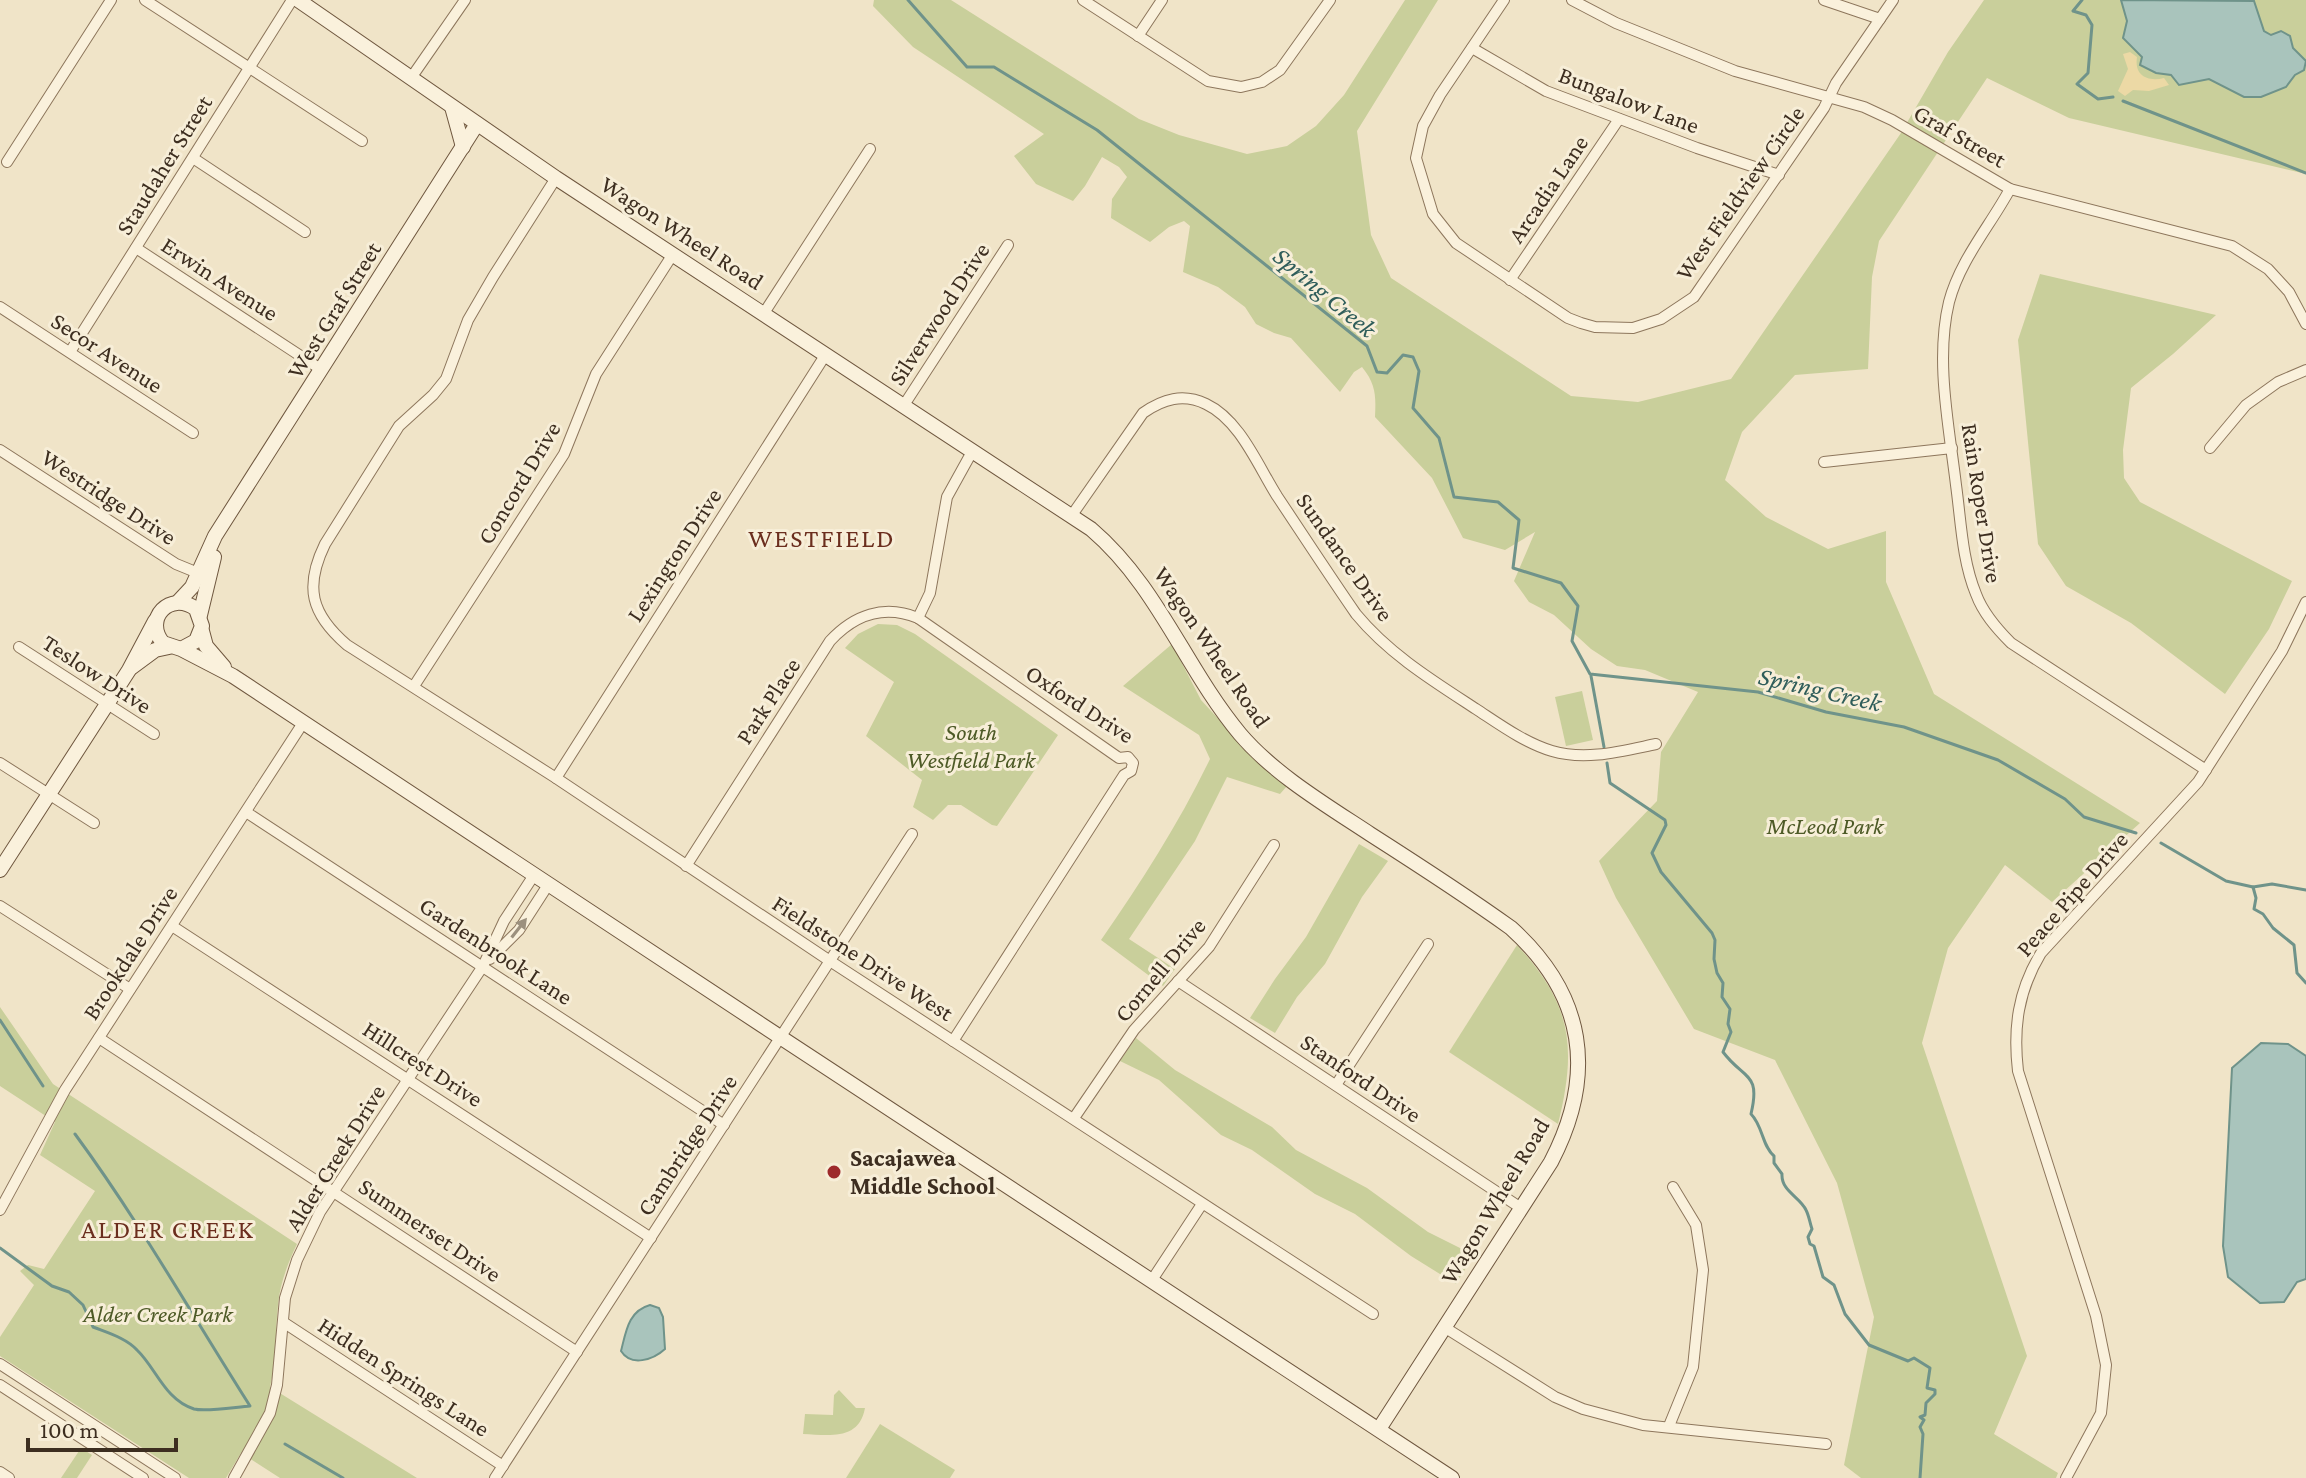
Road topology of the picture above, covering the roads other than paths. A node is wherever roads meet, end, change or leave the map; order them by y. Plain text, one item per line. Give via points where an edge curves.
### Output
1 (111, 0) edge
2 (145, 0) edge
3 (295, 0) edge
4 (465, 0) edge
5 (1083, 0) edge
6 (1162, 0) edge
7 (1330, 0) edge
8 (1504, 0) edge
9 (1572, 0) edge
10 (1824, 0) edge
11 (1893, 0) edge
12 (1880, 19) junction
13 (1138, 36) junction
14 (1472, 48) junction
15 (248, 67) junction
16 (411, 78) junction
17 (1830, 96) junction
18 (452, 107) junction
19 (1619, 119) junction
20 (477, 124) junction
21 (362, 141) dead end
22 (463, 147) junction
23 (870, 149) dead end
24 (193, 158) junction
25 (7, 162) dead end
26 (1779, 175) junction
27 (556, 178) junction
28 (2010, 189) junction
29 (305, 232) dead end
30 (1008, 245) dead end
31 (136, 248) junction
32 (673, 254) junction
33 (1510, 280) junction
34 (0, 307) edge
35 (764, 313) junction
36 (2306, 324) edge
37 (70, 352) junction
38 (826, 354) junction
39 (322, 370) junction
40 (2306, 370) edge
41 (904, 405) junction
42 (193, 433) dead end
43 (1952, 448) junction
44 (2210, 448) dead end
45 (0, 450) edge
46 (973, 450) junction
47 (1824, 462) dead end
48 (1072, 515) junction
49 (228, 519) junction
50 (198, 573) junction
51 (178, 602) junction
52 (2306, 602) edge
53 (200, 615) junction
54 (918, 618) junction
55 (156, 621) junction
56 (202, 631) junction
57 (19, 647) dead end
58 (175, 648) junction
59 (129, 670) junction
60 (233, 676) junction
61 (414, 686) junction
62 (107, 704) junction
63 (303, 723) junction
64 (154, 734) dead end
65 (1656, 744) dead end
66 (0, 763) edge
67 (2206, 770) junction
68 (556, 778) junction
69 (50, 795) junction
70 (246, 812) junction
71 (94, 823) dead end
72 (912, 834) dead end
73 (1274, 845) dead end
74 (686, 866) junction
75 (0, 870) edge
76 (534, 875) junction
77 (548, 885) junction
78 (0, 906) edge
79 (172, 926) junction
80 (1428, 944) dead end
81 (830, 961) junction
82 (483, 966) junction
83 (1178, 981) junction
84 (130, 989) junction
85 (99, 1038) junction
86 (780, 1038) junction
87 (953, 1041) junction
88 (408, 1078) junction
89 (1336, 1085) junction
90 (1074, 1118) junction
91 (724, 1125) junction
92 (1673, 1187) dead end
93 (334, 1191) junction
94 (1202, 1204) junction
95 (1521, 1208) junction
96 (0, 1210) edge
97 (651, 1238) junction
98 (1152, 1280) junction
99 (1373, 1314) dead end
100 (283, 1322) junction
101 (1444, 1327) junction
102 (577, 1352) junction
103 (0, 1364) edge
104 (0, 1385) edge
105 (1669, 1426) junction
106 (1379, 1429) junction
107 (1826, 1444) dead end
108 (503, 1466) junction
109 (0, 1472) edge
110 (9, 1478) edge
111 (143, 1478) edge
112 (175, 1478) edge
113 (234, 1478) edge
114 (495, 1478) edge
115 (1452, 1478) edge
116 (2066, 1478) edge

1 - 25 street
2 - 15 street
3 - 15 street, Staudaher Street
3 - 16 street, Wagon Wheel Road
4 - 16 street
5 - 13 street
6 - 13 street
7 - 13 street via 1289,61 1272,77 1251,86 1208,81
8 - 14 street, West Fieldview Circle
9 - 17 street, Graf Street via 1722,66
10 - 12 street
11 - 12 street, West Fieldview Circle
12 - 17 street, West Fieldview Circle
14 - 19 street, Bungalow Lane via 1546,91
14 - 33 street, West Fieldview Circle via 1423,126 1416,158 1433,214 1448,234
15 - 21 street
15 - 24 street, Staudaher Street
16 - 18 street, Wagon Wheel Road
17 - 26 street, West Fieldview Circle
17 - 28 street, Graf Street via 1892,120
18 - 20 street, Wagon Wheel Road
18 - 22 street
19 - 26 street, Bungalow Lane
19 - 33 street, Arcadia Lane
20 - 22 street, West Graf Street
20 - 27 street, Wagon Wheel Road
22 - 39 street, West Graf Street
23 - 35 street
24 - 29 street
24 - 31 street, Staudaher Street
26 - 33 street, West Fieldview Circle via 1694,297 1661,319 1633,328 1595,327 1568,318
27 - 32 street, Wagon Wheel Road
27 - 61 street, Fieldstone Drive West via 468,320 446,379 399,426 317,561 313,588 320,613 334,634
28 - 36 street, Graf Street via 2232,246 2268,269 2289,292
28 - 43 street, Rain Roper Drive via 1965,263 1947,311 1944,364
30 - 41 street, Silverwood Drive
31 - 37 street, Staudaher Street
31 - 39 street, Erwin Avenue
32 - 35 street, Wagon Wheel Road
32 - 61 street, Concord Drive via 596,374 564,454
34 - 37 street, Secor Avenue
35 - 38 street, Wagon Wheel Road
37 - 42 street, Secor Avenue
38 - 41 street, Wagon Wheel Road
38 - 68 street, Lexington Drive
39 - 49 street, West Graf Street
40 - 44 street via 2246,405
41 - 46 street, Wagon Wheel Road
43 - 47 street
43 - 67 street, Rain Roper Drive via 1971,580 1994,625 2020,650
45 - 50 street, Westridge Drive
46 - 48 street, Wagon Wheel Road
46 - 54 street via 947,497 930,593
48 - 65 street, Sundance Drive via 1143,413 1174,398 1209,405 1238,433 1356,614 1410,665 1510,731 1553,751 1607,755
48 - 95 street, Wagon Wheel Road via 1113,547 1135,574 1241,735 1291,780 1511,928 1553,975 1576,1032 1576,1095 1563,1138
49 - 50 street, West Graf Street
49 - 53 street, West Graf Street
50 - 51 street, West Graf Street
51 - 53 street via 191,605
51 - 55 street via 166,605
52 - 67 street, Peace Pipe Drive via 2282,651
53 - 56 street
54 - 74 street, Park Place via 882,611 856,618 840,630
54 - 87 street, Oxford Drive via 1133,763
55 - 58 street via 156,633
55 - 59 street
56 - 58 street via 192,645
56 - 60 street via 211,654
57 - 62 street, Teslow Drive
58 - 59 street via 155,650
58 - 60 street
59 - 62 street
60 - 63 street
61 - 68 street, Fieldstone Drive West
62 - 64 street, Teslow Drive
62 - 69 street
63 - 70 street, Brookdale Drive
63 - 76 street
66 - 69 street
67 - 116 street, Peace Pipe Drive via 2041,953 2017,1012 2018,1071 2096,1316 2106,1365 2101,1413
68 - 74 street, Fieldstone Drive West
69 - 71 street
69 - 75 street
70 - 79 street, Brookdale Drive
70 - 82 street, Gardenbrook Lane
72 - 81 street, Cambridge Drive
73 - 83 street, Cornell Drive via 1209,947
74 - 81 street, Fieldstone Drive West
76 - 77 street
76 - 82 street, Alder Creek Drive
82 -> 77 street, Alder Creek Drive via 519,930
77 - 86 street
78 - 84 street
79 - 84 street, Brookdale Drive
79 - 88 street, Hillcrest Drive
80 - 89 street
81 - 86 street, Cambridge Drive
81 - 87 street, Fieldstone Drive West
82 - 88 street, Alder Creek Drive
82 - 91 street, Gardenbrook Lane
83 - 89 street, Stanford Drive
83 - 90 street, Cornell Drive via 1134,1030
84 - 85 street, Brookdale Drive
85 - 93 street, Summerset Drive
85 - 96 street, Brookdale Drive
86 - 91 street, Cambridge Drive
86 - 98 street
87 - 90 street, Fieldstone Drive West
88 - 93 street, Alder Creek Drive
88 - 97 street, Hillcrest Drive
89 - 95 street, Stanford Drive
90 - 94 street, Fieldstone Drive West
91 - 97 street, Cambridge Drive
92 - 105 street via 1696,1225 1703,1270 1693,1367
93 - 100 street, Alder Creek Drive via 297,1260
93 - 102 street, Summerset Drive
94 - 98 street
94 - 99 street, Fieldstone Drive West
95 - 101 street, Wagon Wheel Road
97 - 102 street, Cambridge Drive
98 - 106 street
100 - 108 street, Hidden Springs Lane
100 - 113 street, Alder Creek Drive via 270,1413
101 - 105 street via 1569,1403 1614,1419
101 - 106 street, Wagon Wheel Road
102 - 108 street, Cambridge Drive
103 - 112 street
104 - 111 street
105 - 107 street
106 - 115 street
108 - 114 street, Cambridge Drive
109 - 110 street

